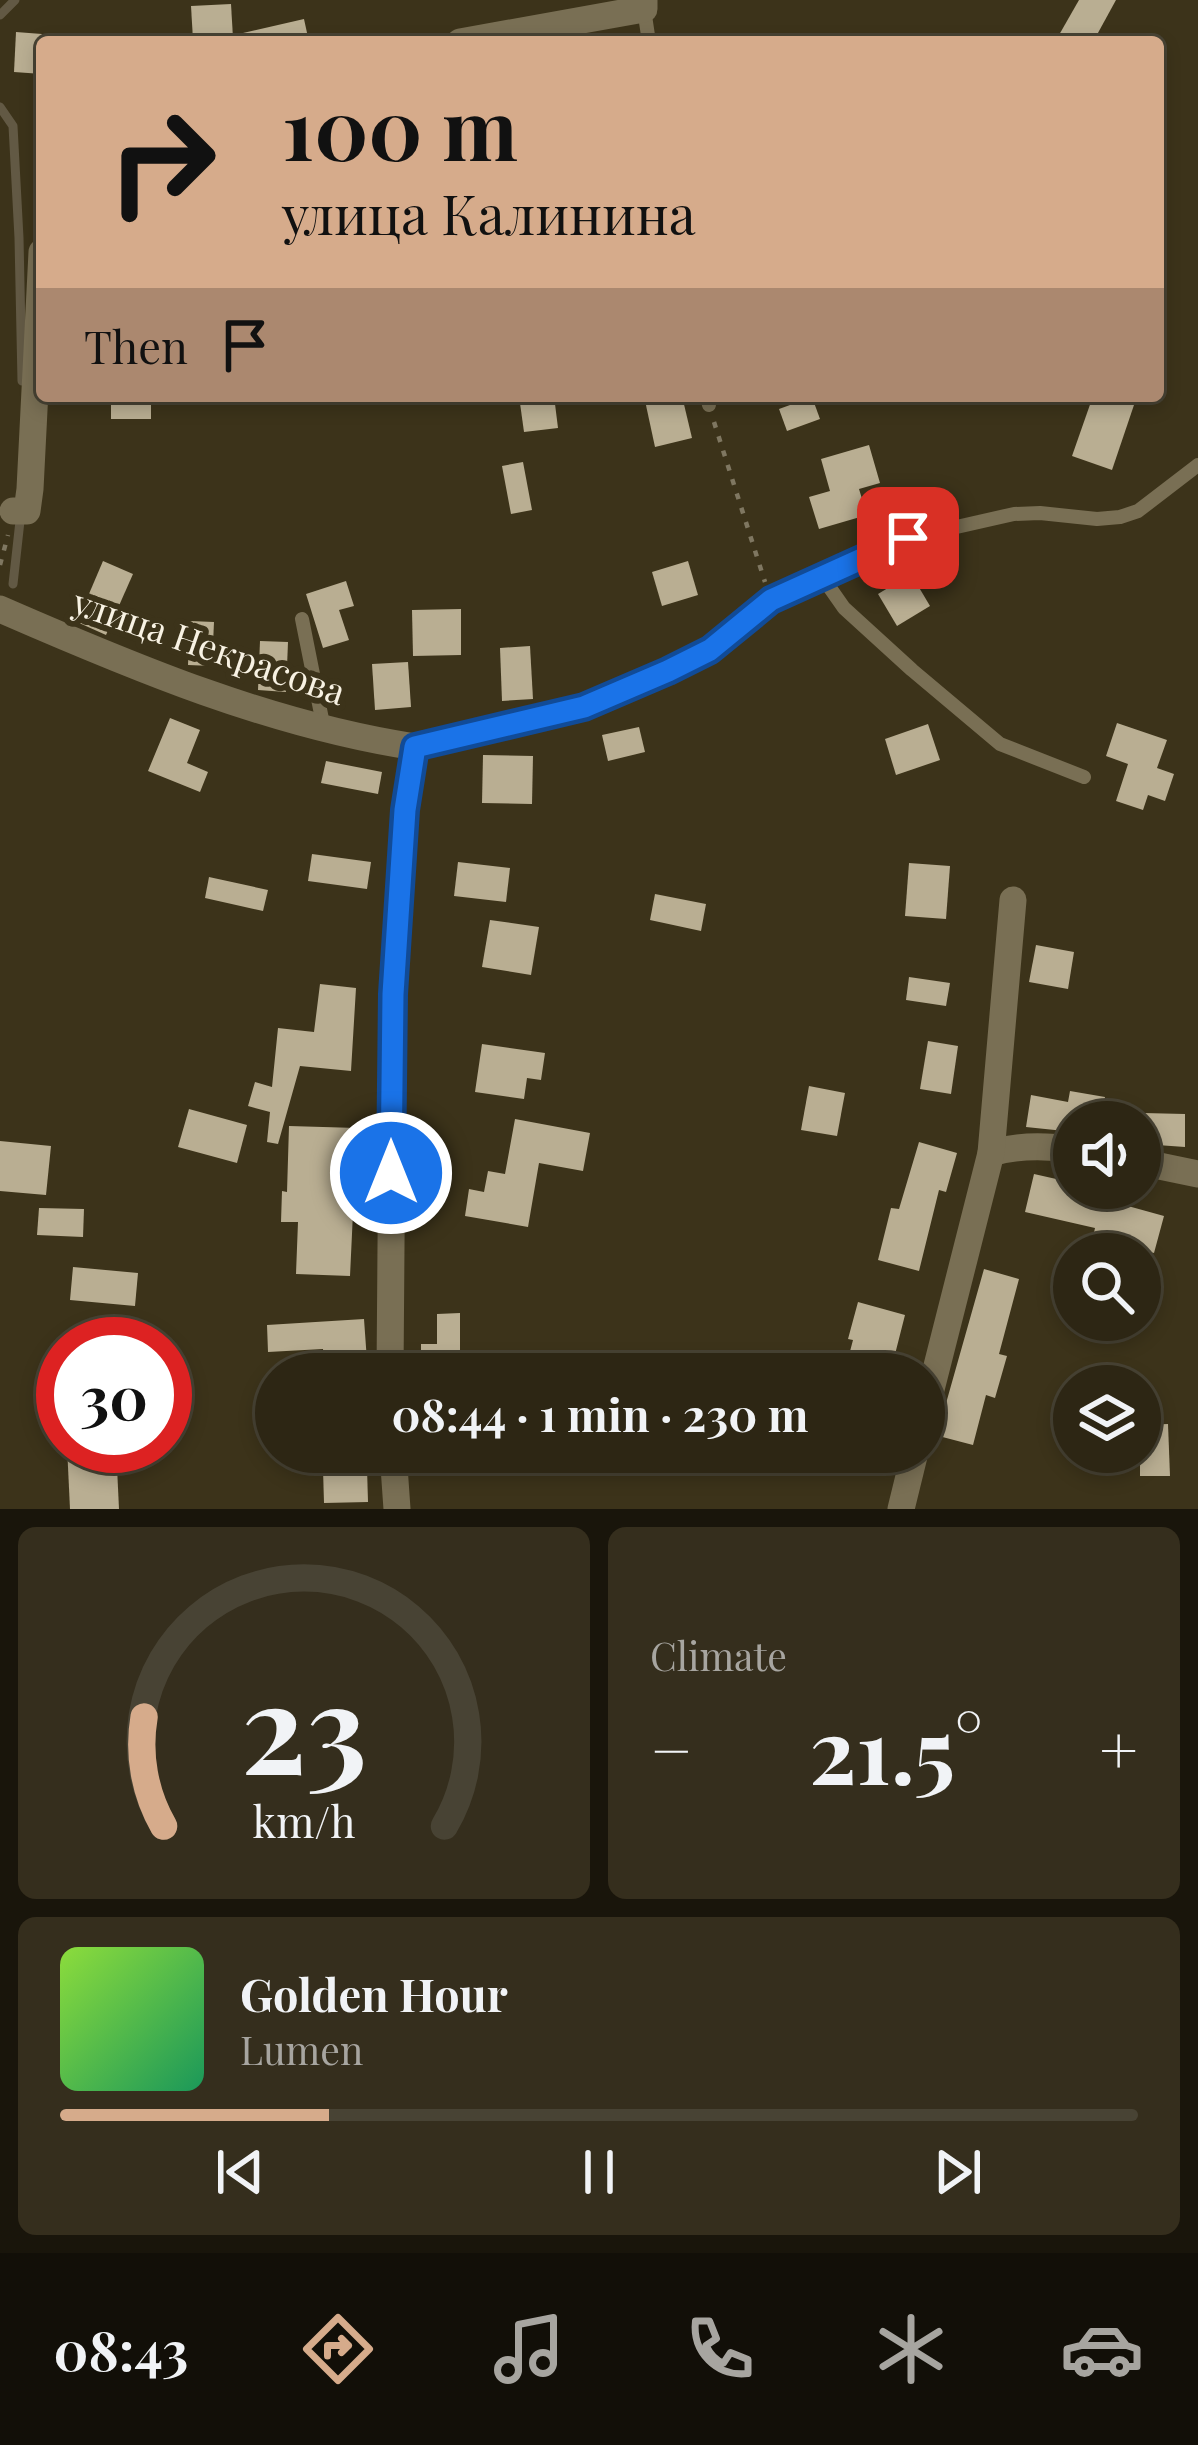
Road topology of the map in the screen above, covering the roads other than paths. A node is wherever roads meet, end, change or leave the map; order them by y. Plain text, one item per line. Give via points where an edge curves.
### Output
1 (644, 4) edge
2 (489, 36) edge
3 (649, 36) edge
4 (36, 402) edge
5 (1198, 465) edge
6 (20, 511) dead end
7 (823, 578) junction
8 (0, 609) edge
9 (302, 619) dead end
10 (324, 729) junction
11 (415, 747) junction
12 (1084, 777) dead end
13 (1013, 900) dead end
14 (1053, 1148) edge
15 (991, 1154) junction
16 (1161, 1166) edge
17 (1198, 1174) edge
18 (390, 1353) edge
19 (940, 1353) edge
20 (394, 1473) edge
21 (910, 1473) edge
22 (397, 1509) edge
23 (901, 1509) edge

1 - 2 street
1 - 3 lane
4 - 6 street
5 - 7 lane via 1120,517 1015,514 908,538
7 - 11 lane via 771,600 710,650 584,707
7 - 12 lane via 844,608 1000,744
8 - 10 street, улица Некрасова via 209,694
9 - 10 lane
10 - 11 street, улица Некрасова
11 - 18 street via 393,994
13 - 15 street
14 - 15 street
15 - 19 street
16 - 17 street
20 - 22 street
21 - 23 street

